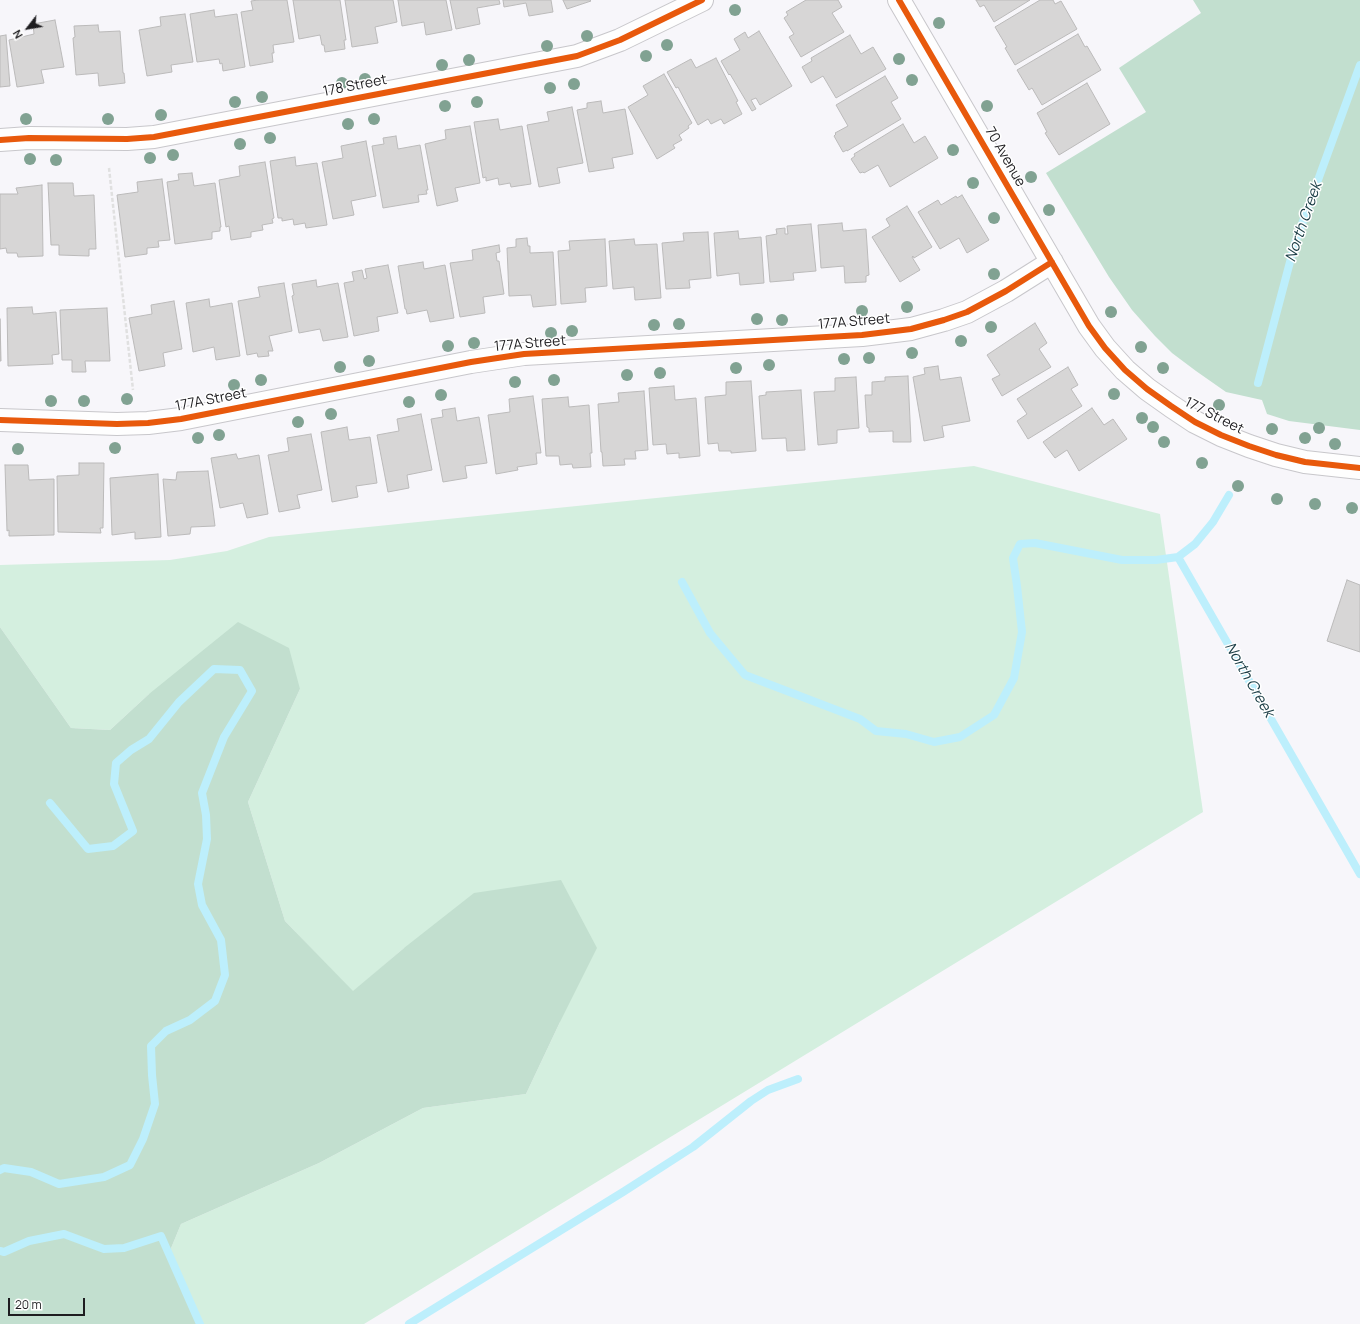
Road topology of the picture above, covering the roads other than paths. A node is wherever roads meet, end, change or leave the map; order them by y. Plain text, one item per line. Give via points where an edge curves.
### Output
1 (702, 0) edge
2 (899, 0) edge
3 (0, 140) edge
4 (1052, 262) junction
5 (1089, 326) joint
6 (0, 420) edge
7 (1360, 468) edge

1 - 3 street, 178 Street via 620,40 570,57 154,137
2 - 4 street, 70 Avenue
4 - 5 street, 70 Avenue
4 - 6 street, 177A Street via 967,312 911,329 862,335 524,354 181,419 148,423
5 - 7 street, 177 Street via 1105,348 1131,374 1195,422 1228,438 1276,455 1304,462

